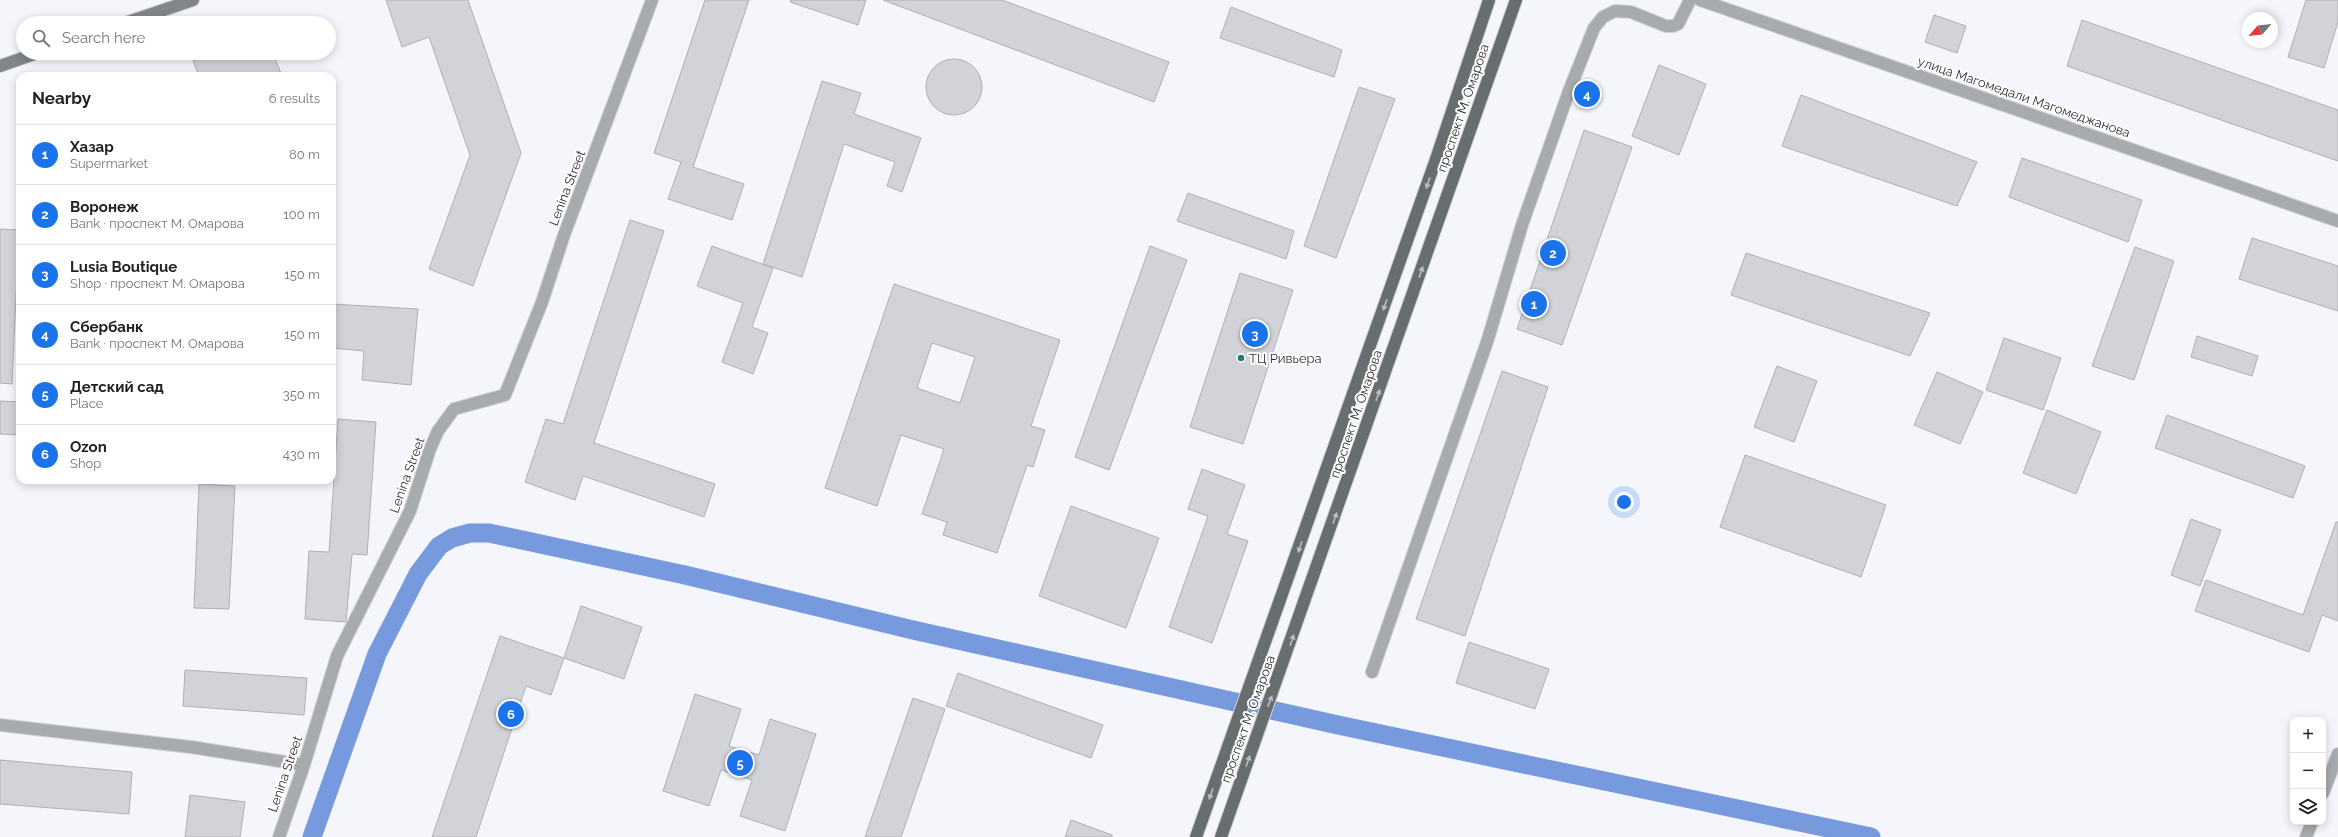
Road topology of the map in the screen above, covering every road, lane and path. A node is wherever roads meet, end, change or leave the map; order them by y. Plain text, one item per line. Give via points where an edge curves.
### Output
1 (193, 0) edge
2 (652, 0) edge
3 (1490, 0) edge
4 (1516, 0) edge
5 (1690, 0) edge
6 (1700, 0) edge
7 (145, 16) edge
8 (17, 60) edge
9 (0, 66) edge
10 (2338, 221) edge
11 (1372, 672) dead end
12 (0, 725) edge
13 (2338, 754) edge
14 (304, 765) junction
15 (2325, 789) edge
16 (2311, 825) edge
17 (279, 837) edge
18 (1196, 837) edge
19 (1221, 837) edge
20 (2306, 837) edge

1 - 7 main road
2 - 14 street, Lenina Street via 564,235 542,302 505,394 454,409 438,430 410,511 337,656
3 -> 18 main road, проспект М. Омарова
19 -> 4 main road, проспект М. Омарова
5 - 11 street via 1678,24 1673,26 1666,26 1631,12 1615,11 1603,17 1594,28 1522,225 1488,339
6 - 10 street, улица Магомедали Магомеджановa
8 - 9 main road
12 - 14 street via 191,747
13 - 15 street
14 - 17 street, Lenina Street
16 - 20 street

